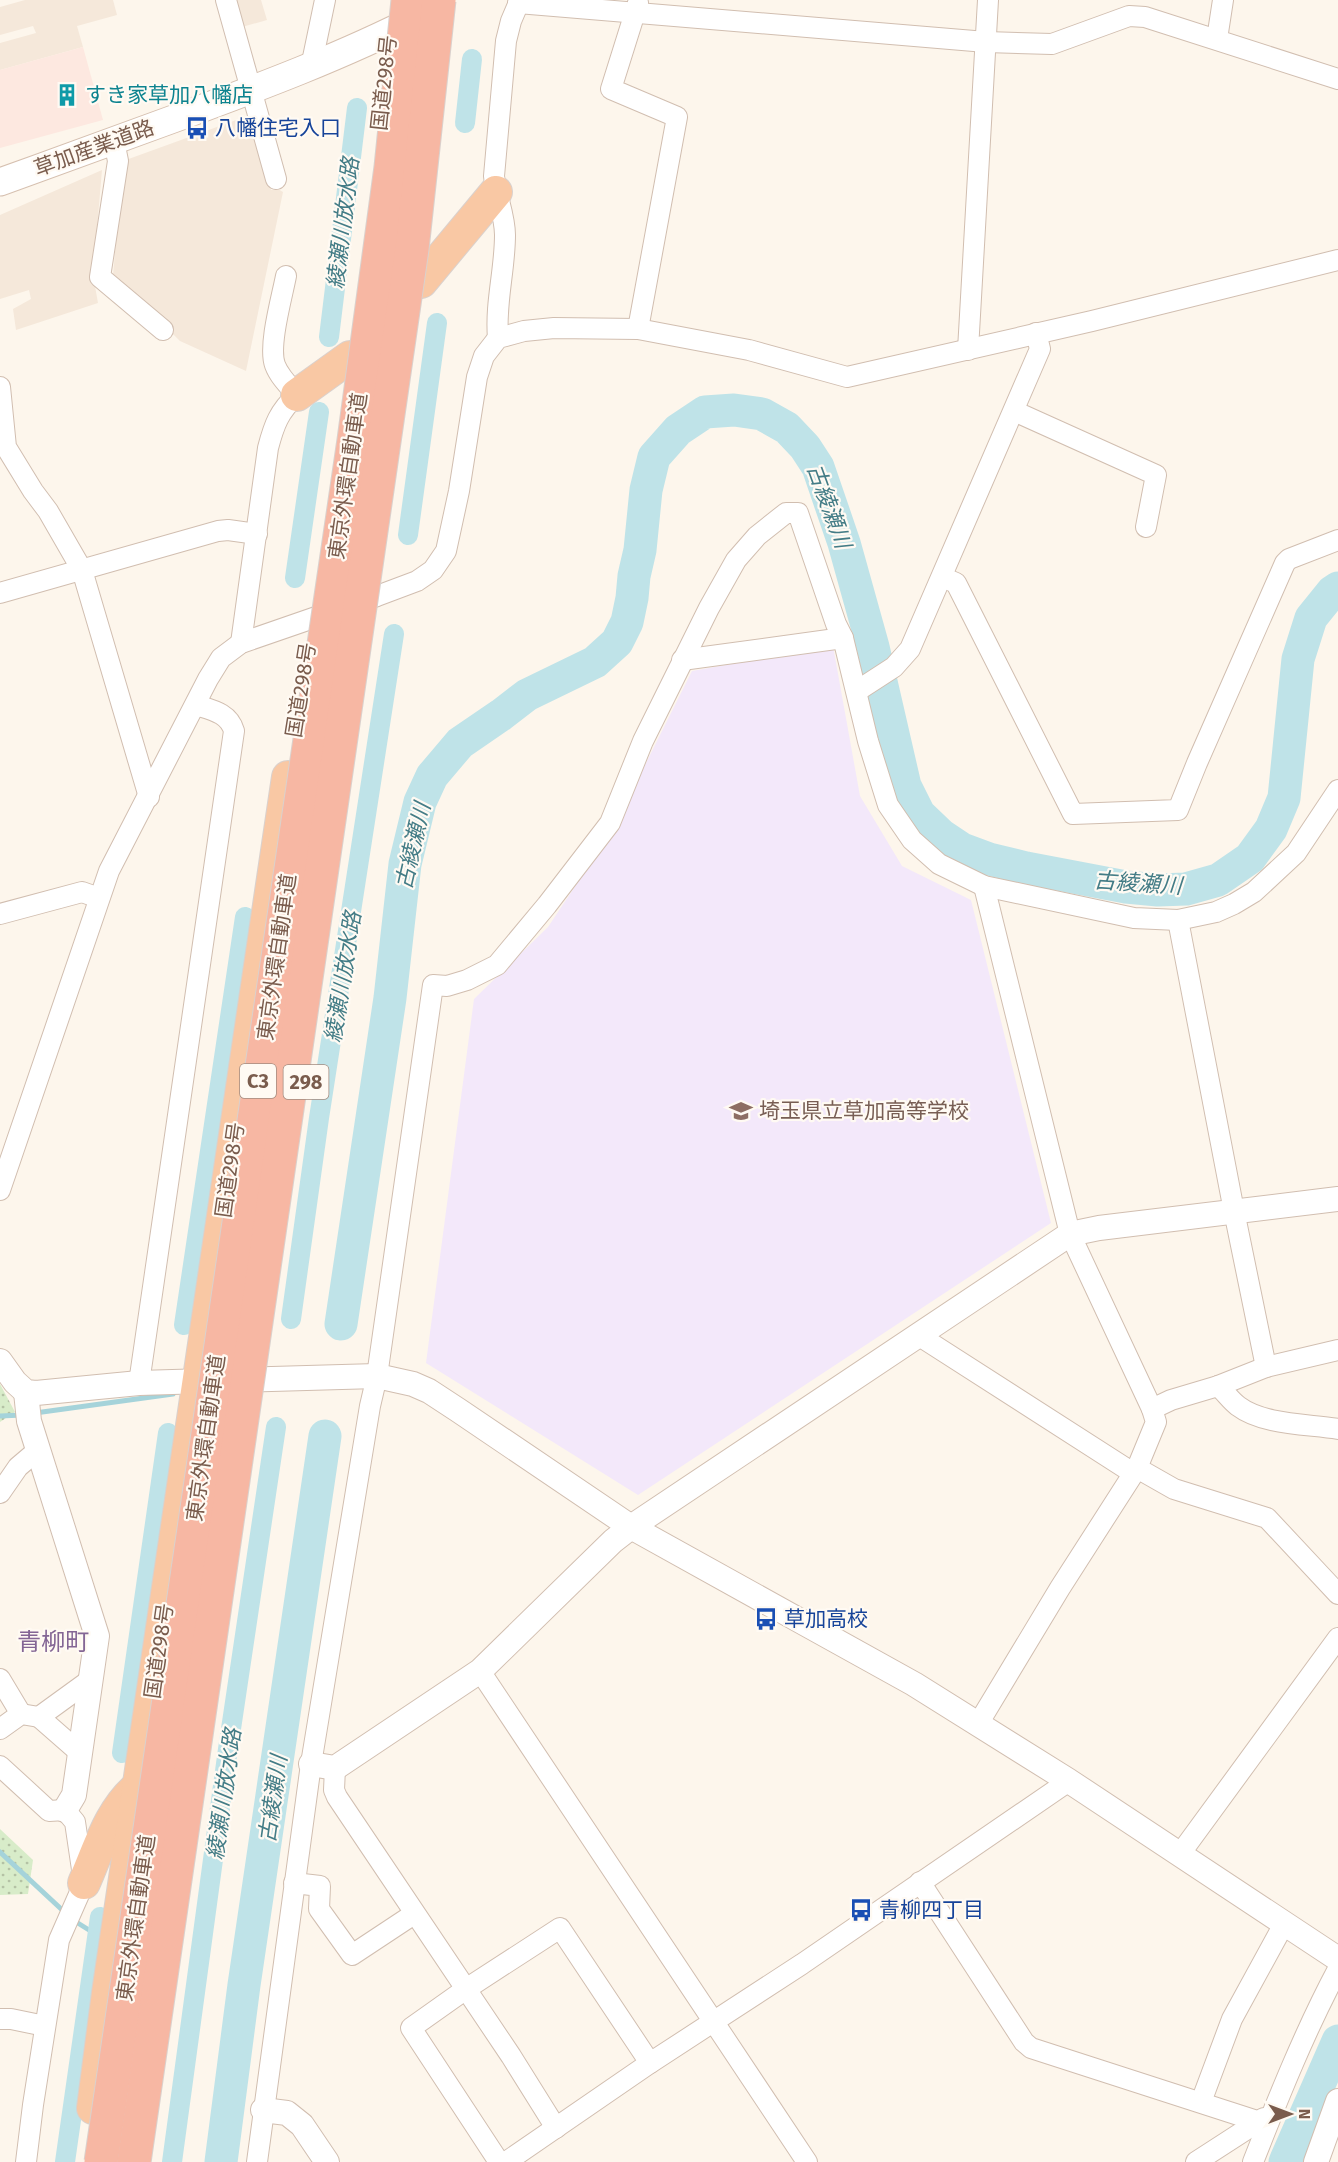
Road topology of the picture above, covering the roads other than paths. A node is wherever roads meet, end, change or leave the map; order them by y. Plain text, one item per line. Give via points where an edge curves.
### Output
1 (226, 0) edge
2 (325, 0) edge
3 (393, 0) edge
4 (408, 0) edge
5 (439, 0) edge
6 (453, 0) edge
7 (988, 0) edge
8 (1223, 0) edge
9 (519, 1) edge
10 (637, 6) edge
11 (1146, 8) edge
12 (390, 32) junction
13 (1217, 39) junction
14 (986, 42) junction
15 (311, 67) junction
16 (1338, 79) edge
17 (250, 91) junction
18 (114, 141) junction
19 (276, 179) dead end
20 (0, 182) edge
21 (496, 192) junction
22 (1338, 260) edge
23 (286, 276) dead end
24 (421, 282) junction
25 (638, 329) junction
26 (163, 330) dead end
27 (1036, 333) junction
28 (498, 338) junction
29 (968, 350) junction
30 (350, 357) junction
31 (0, 387) edge
32 (297, 395) junction
33 (1014, 411) junction
34 (1146, 527) dead end
35 (256, 534) junction
36 (1338, 540) edge
37 (82, 570) junction
38 (942, 577) junction
39 (0, 593) edge
40 (377, 596) junction
41 (312, 619) junction
42 (843, 638) junction
43 (242, 642) junction
44 (682, 660) junction
45 (861, 689) junction
46 (196, 705) junction
47 (1338, 790) edge
48 (149, 797) junction
49 (984, 886) junction
50 (99, 898) junction
51 (0, 914) edge
52 (1178, 920) junction
53 (0, 1190) edge
54 (1338, 1199) edge
55 (1234, 1211) junction
56 (1070, 1234) junction
57 (918, 1335) junction
58 (1338, 1350) edge
59 (0, 1361) edge
60 (1266, 1367) junction
61 (377, 1376) junction
62 (262, 1378) junction
63 (199, 1380) junction
64 (139, 1383) junction
65 (1218, 1386) junction
66 (26, 1392) junction
67 (1152, 1409) junction
68 (1338, 1428) edge
69 (38, 1450) junction
70 (1135, 1470) junction
71 (0, 1493) edge
72 (631, 1527) junction
73 (1338, 1594) edge
74 (1338, 1638) edge
75 (480, 1671) junction
76 (0, 1679) edge
77 (90, 1680) junction
78 (30, 1715) junction
79 (978, 1724) junction
80 (0, 1729) edge
81 (79, 1752) junction
82 (311, 1764) junction
83 (0, 1766) edge
84 (335, 1768) junction
85 (1069, 1781) junction
86 (139, 1786) junction
87 (64, 1810) junction
88 (1180, 1854) junction
89 (84, 1882) junction
90 (920, 1882) junction
91 (294, 1883) junction
92 (414, 1914) junction
93 (1284, 1924) junction
94 (1338, 1959) edge
95 (1338, 1969) edge
96 (466, 1989) junction
97 (0, 2019) edge
98 (713, 2022) junction
99 (45, 2026) junction
100 (650, 2063) junction
101 (1338, 2101) edge
102 (1201, 2102) junction
103 (263, 2109) junction
104 (1264, 2118) junction
105 (556, 2128) junction
106 (26, 2162) edge
107 (86, 2162) edge
108 (101, 2162) edge
109 (134, 2162) edge
110 (148, 2162) edge
111 (256, 2162) edge
112 (327, 2162) edge
113 (499, 2162) edge
114 (506, 2162) edge
115 (807, 2162) edge
116 (1196, 2162) edge
117 (1253, 2162) edge
118 (1316, 2162) edge

1 - 17 street
2 - 15 street
3 - 12 highway, 国道298号
4 - 108 highway, 東京外環自動車道 / C3, bridge via 391,167 354,440
5 - 109 highway, 東京外環自動車道 / C3, bridge via 412,249
6 - 12 main road, 草加産業道路
6 - 24 highway, 298
7 - 14 street
8 - 13 street
9 - 10 street
9 - 21 street via 506,41 494,176
10 - 14 street
10 - 25 street via 611,89 677,117
11 - 13 street
11 - 14 street via 1052,44
12 - 15 main road, 草加産業道路
12 - 30 highway, 国道298号
13 - 16 street
14 - 29 street
15 - 17 main road, 草加産業道路
17 - 18 main road, 草加産業道路
17 - 19 street
18 - 20 main road, 草加産業道路
18 - 26 street via 118,161 100,276
21 - 24 highway
21 - 28 street via 505,224 496,321
22 - 27 street
23 - 32 street via 273,358
24 - 40 highway, 298
25 - 28 street via 554,328
25 - 29 street via 749,350 847,377
27 - 29 street
27 - 33 street via 1040,349
28 - 40 street via 484,356 477,377 446,551 433,570 417,581
30 - 32 highway
30 - 41 highway, 国道298号
31 - 37 street via 6,447
32 - 35 street via 273,427
33 - 34 street via 1156,475
33 - 38 street
35 - 37 street via 218,531
35 - 43 street
36 - 38 street via 1285,563 1178,810 1073,814 956,583
37 - 39 street
37 - 48 street
38 - 45 street via 910,648 894,667
40 - 41 street
40 - 62 highway, 298
41 - 43 street
41 - 63 highway, 国道298号
42 - 44 street
42 - 44 street via 798,513 786,513 757,536 736,560
42 - 45 street
43 - 46 street via 222,658
44 - 61 street via 609,823 547,905 497,965 467,980 447,986 433,985
45 - 49 street via 868,741 888,805 912,840 939,864
46 - 48 street
46 - 64 street via 218,711 232,722 234,731
47 - 52 street via 1296,853 1254,891 1216,912
48 - 50 street
49 - 52 street via 1134,918
49 - 56 street
50 - 51 street via 82,892
50 - 53 street
52 - 55 street
54 - 55 street
55 - 56 street
55 - 60 street
56 - 57 street
56 - 67 street
57 - 70 street
57 - 72 street
58 - 60 street
59 - 66 street
60 - 65 street
61 - 62 street
61 - 72 street via 429,1391
61 - 82 street
62 - 63 street
62 - 110 highway, 298
63 - 64 street
63 - 86 highway, 国道298号
64 - 66 street
65 - 67 street
65 - 68 street via 1238,1407 1255,1415 1292,1425
66 - 69 street
67 - 70 street via 1156,1422
69 - 71 street via 18,1467
69 - 77 street via 97,1636
70 - 73 street via 1174,1489 1267,1518
70 - 79 street
72 - 75 street
72 - 79 street via 852,1648
74 - 88 street
75 - 84 street
75 - 98 street
76 - 78 street
77 - 78 street
77 - 81 street
78 - 80 street
78 - 81 street
79 - 85 street
81 - 87 street via 74,1795
82 - 84 street
82 - 91 street
83 - 87 street via 49,1811
84 - 92 street via 337,1797
85 - 88 street
85 - 90 street
86 - 89 highway via 114,1815
86 - 107 highway, 国道298号
87 - 89 street via 75,1822
88 - 93 street
89 - 99 street via 59,1940
90 - 98 street
90 - 102 street via 1031,2048
91 - 92 street via 320,1886 319,1909 352,1955
91 - 103 street
92 - 96 street
93 - 94 street
93 - 102 street via 1232,2019
95 - 104 street
96 - 100 street via 560,1928
96 - 105 street
96 - 113 street via 411,2028
97 - 99 street
98 - 100 street
98 - 115 street
99 - 106 street
100 - 105 street
101 - 118 street
102 - 104 street
103 - 111 street
103 - 112 street via 287,2112 302,2125
104 - 116 street
104 - 117 street
105 - 114 street

